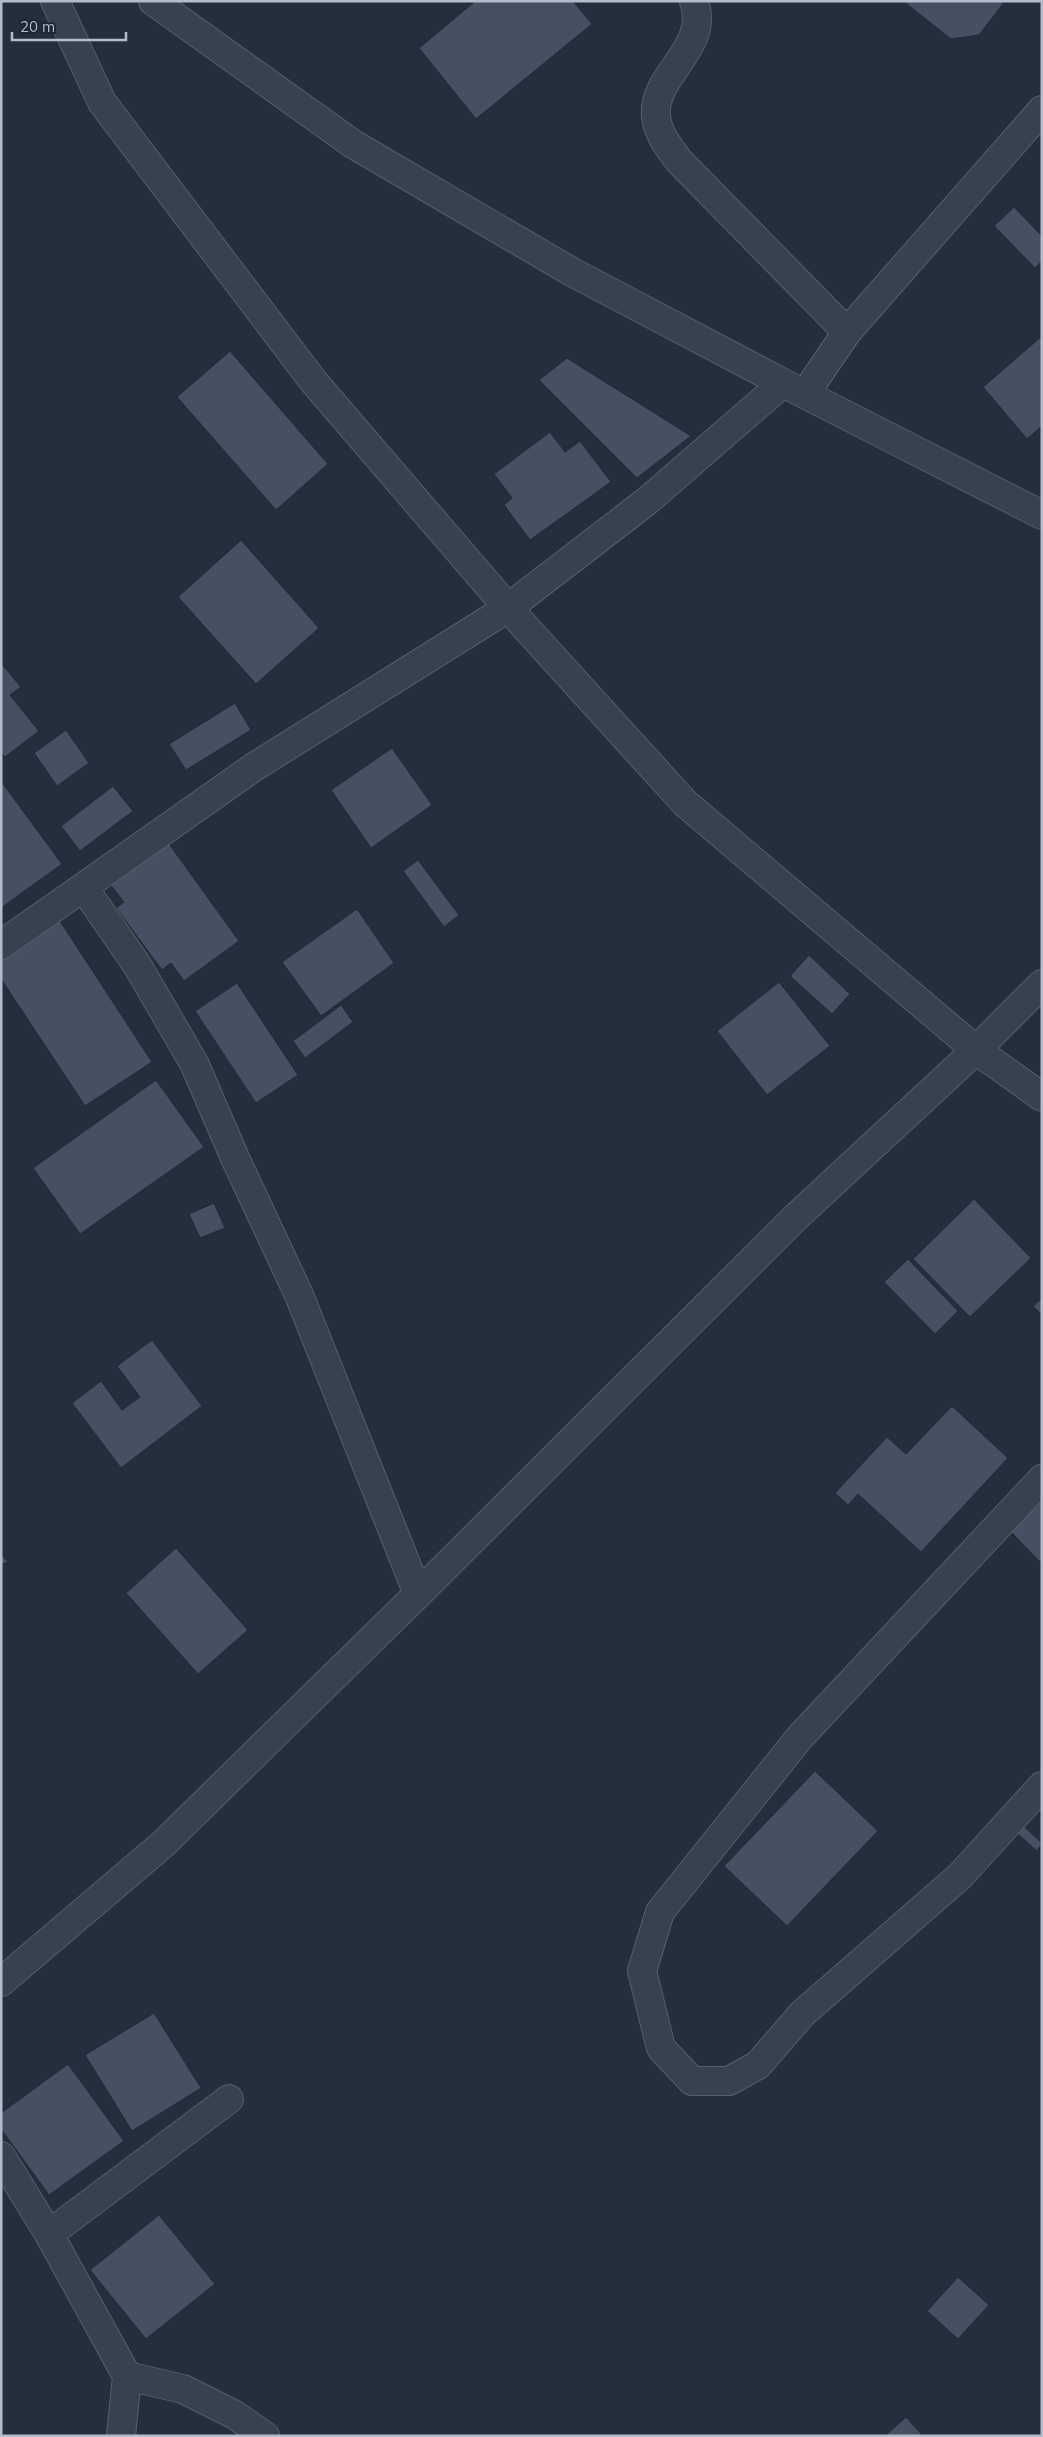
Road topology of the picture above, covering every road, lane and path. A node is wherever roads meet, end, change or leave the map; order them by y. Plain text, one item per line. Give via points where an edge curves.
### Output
1 (55, 1) edge
2 (153, 1) edge
3 (694, 1) edge
4 (1042, 110) edge
5 (847, 332) junction
6 (794, 389) junction
7 (1042, 515) edge
8 (508, 608) junction
9 (84, 888) junction
10 (1, 945) edge
11 (1042, 984) edge
12 (976, 1050) junction
13 (1042, 1097) edge
14 (1042, 1479) edge
15 (418, 1594) junction
16 (1042, 1786) edge
17 (1, 1982) edge
18 (228, 2098) dead end
19 (1, 2156) edge
20 (49, 2234) junction
21 (126, 2376) junction
22 (121, 2436) edge
23 (266, 2436) edge

1 - 8 street via 102,102 314,382
2 - 6 street via 353,144 572,272
3 - 5 street via 699,14 697,31 658,97 656,117 664,140 679,161
4 - 5 street
5 - 6 street
6 - 7 street
6 - 8 street
8 - 9 street via 254,767
8 - 12 street via 685,803
9 - 10 street
9 - 15 street via 137,965 194,1063 234,1158 299,1295
11 - 12 street
12 - 13 street
12 - 15 street via 796,1217
14 - 16 street via 800,1737 660,1912 642,1971 661,2048 692,2081 729,2081 758,2065 802,2014 960,1876
15 - 17 street via 163,1844
18 - 20 street
19 - 20 street
20 - 21 street
21 - 22 street
21 - 23 street via 183,2389 235,2415

